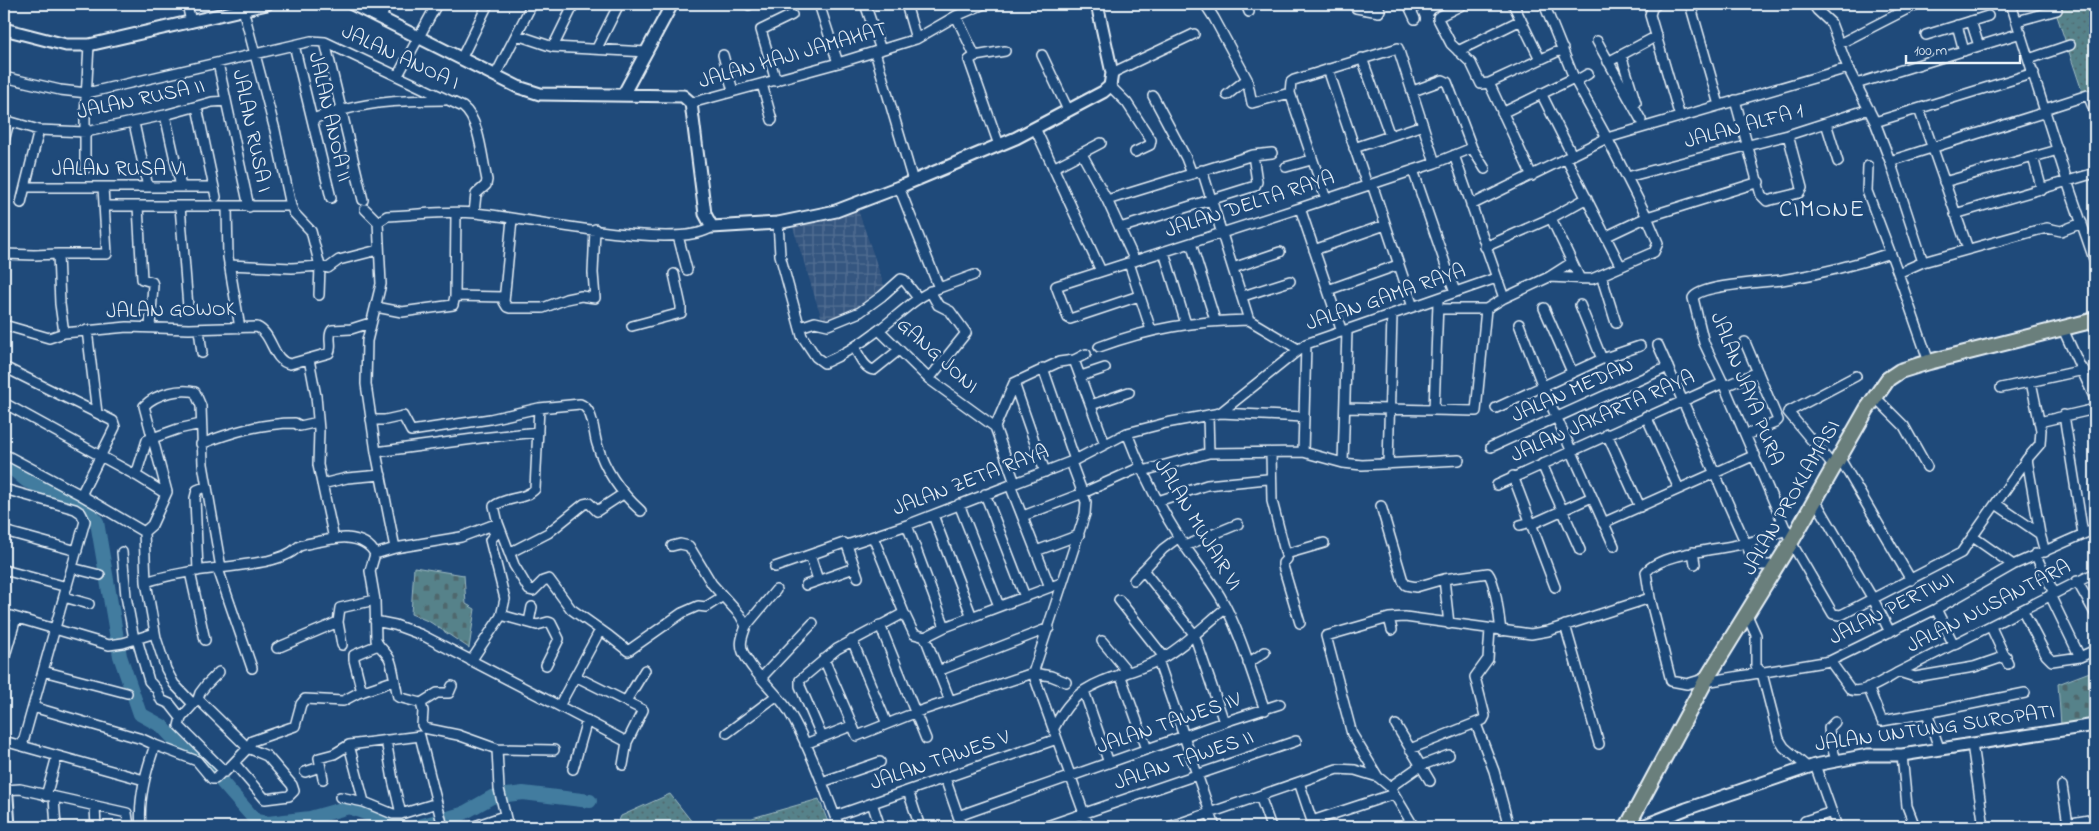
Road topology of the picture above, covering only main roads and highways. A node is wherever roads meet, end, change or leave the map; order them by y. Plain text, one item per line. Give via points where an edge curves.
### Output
1 (2095, 320) edge
2 (1627, 827) edge

1 - 2 main road, JALAN PROKLAMASI via 1908,367 1888,379 1874,396 1815,500 1789,536 1776,565 1706,680

